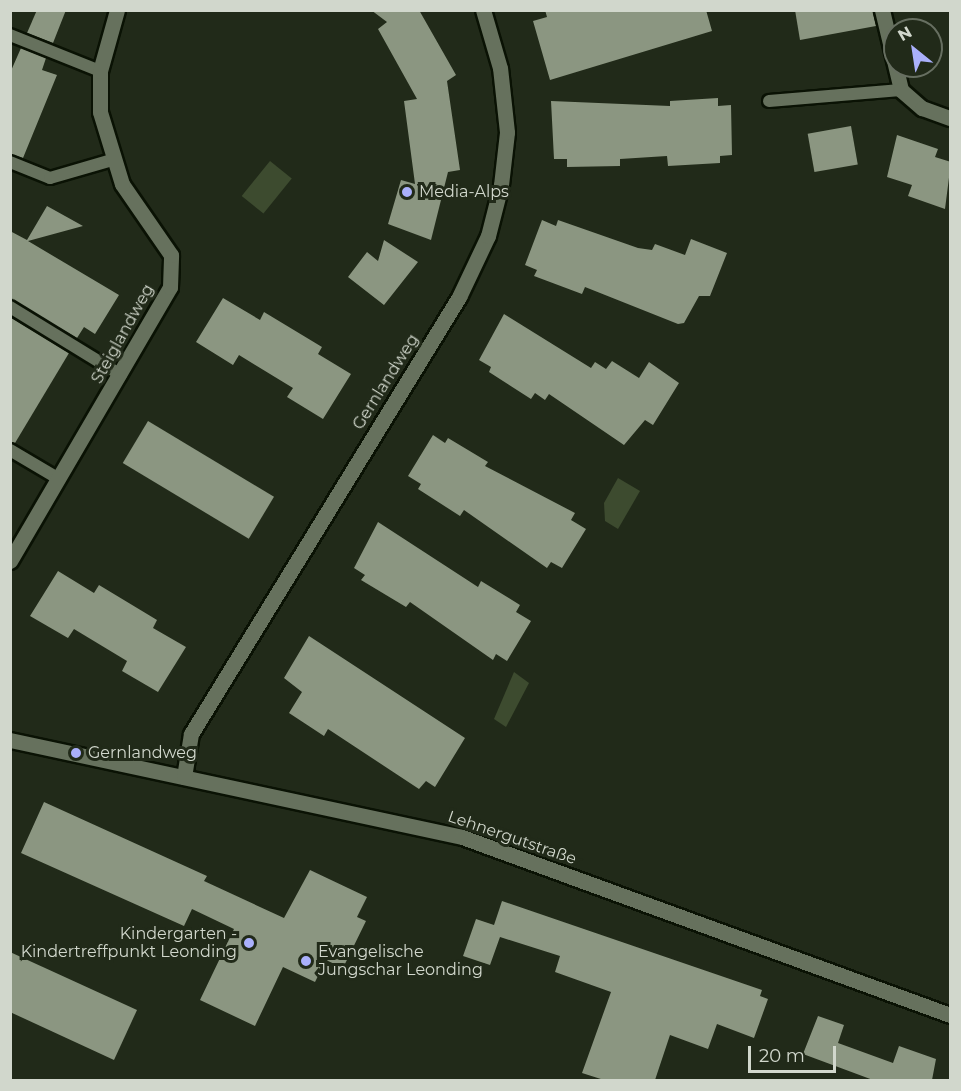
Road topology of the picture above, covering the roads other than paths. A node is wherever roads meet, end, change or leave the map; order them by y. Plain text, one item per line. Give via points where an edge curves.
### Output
1 (117, 10) edge
2 (483, 10) edge
3 (882, 10) edge
4 (10, 34) edge
5 (100, 71) junction
6 (902, 90) junction
7 (769, 101) dead end
8 (951, 118) edge
9 (112, 160) junction
10 (10, 162) edge
11 (10, 308) edge
12 (121, 375) junction
13 (10, 450) edge
14 (59, 479) junction
15 (10, 561) edge
16 (10, 740) edge
17 (184, 777) junction
18 (951, 1015) edge

1 - 5 street, Steiglandweg
2 - 17 street, Gernlandweg via 500,68 507,132 501,186 488,236 459,297 191,734
3 - 6 street
4 - 5 lane
5 - 9 street, Steiglandweg via 100,112
6 - 7 lane
6 - 8 street via 922,108
9 - 10 lane via 50,178
9 - 12 street, Steiglandweg via 137,208 165,243 173,270 162,306
11 - 12 lane
12 - 14 street, Steiglandweg
13 - 14 lane
14 - 15 street, Steiglandweg
16 - 17 street, Lehnergutstraße
17 - 18 street, Lehnergutstraße via 462,837

